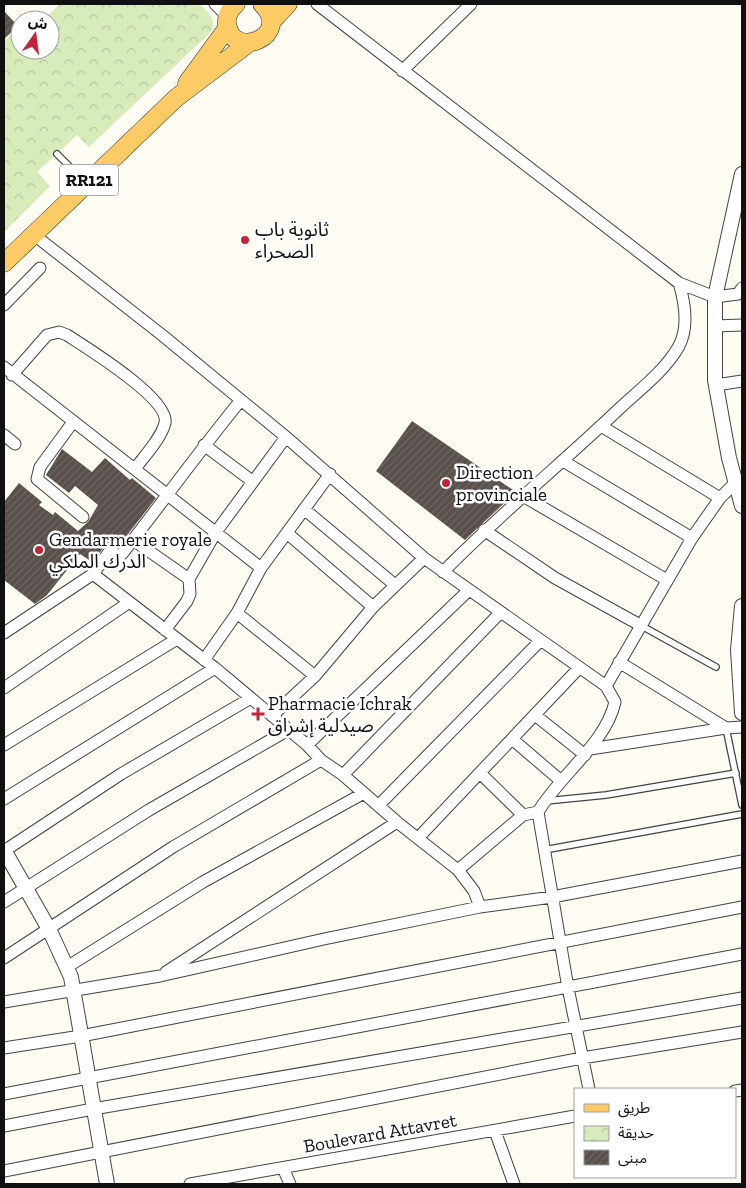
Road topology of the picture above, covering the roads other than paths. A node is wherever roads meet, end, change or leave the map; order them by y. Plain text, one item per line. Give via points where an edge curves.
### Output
1 (216, 4) edge
2 (262, 4) edge
3 (288, 4) edge
4 (317, 4) edge
5 (471, 4) edge
6 (230, 16) edge
7 (271, 22) junction
8 (249, 43) junction
9 (402, 71) junction
10 (176, 98) junction
11 (57, 154) dead end
12 (742, 174) edge
13 (86, 183) junction
14 (33, 234) junction
15 (4, 263) edge
16 (40, 268) dead end
17 (679, 283) junction
18 (742, 288) edge
19 (715, 297) junction
20 (4, 305) edge
21 (742, 325) edge
22 (715, 326) junction
23 (6, 369) edge
24 (742, 381) edge
25 (716, 385) junction
26 (241, 400) junction
27 (73, 422) junction
28 (601, 426) junction
29 (4, 435) edge
30 (286, 436) junction
31 (15, 444) dead end
32 (204, 445) junction
33 (563, 461) junction
34 (135, 469) junction
35 (330, 474) junction
36 (252, 481) junction
37 (736, 482) junction
38 (169, 495) junction
39 (523, 496) junction
40 (720, 498) junction
41 (742, 506) edge
42 (304, 509) junction
43 (83, 517) dead end
44 (484, 530) junction
45 (216, 532) junction
46 (287, 533) junction
47 (692, 538) junction
48 (133, 540) junction
49 (424, 558) junction
50 (261, 568) junction
51 (443, 572) junction
52 (93, 574) junction
53 (189, 579) junction
54 (667, 580) junction
55 (395, 585) junction
56 (468, 591) junction
57 (128, 603) junction
58 (742, 606) edge
59 (373, 607) junction
60 (236, 613) junction
61 (500, 613) junction
62 (640, 625) junction
63 (166, 630) junction
64 (4, 633) edge
65 (177, 639) junction
66 (540, 641) junction
67 (740, 650) edge
68 (204, 660) junction
69 (619, 662) junction
70 (716, 667) dead end
71 (215, 668) junction
72 (579, 668) junction
73 (315, 676) junction
74 (606, 686) junction
75 (4, 688) edge
76 (251, 698) junction
77 (741, 699) edge
78 (742, 713) edge
79 (535, 715) junction
80 (272, 716) junction
81 (742, 727) edge
82 (726, 728) junction
83 (288, 730) junction
84 (512, 739) junction
85 (4, 745) edge
86 (307, 745) junction
87 (587, 752) junction
88 (321, 760) junction
89 (480, 773) junction
90 (736, 773) junction
91 (343, 775) junction
92 (560, 780) junction
93 (364, 793) junction
94 (4, 799) edge
95 (544, 802) junction
96 (379, 805) junction
97 (742, 805) edge
98 (538, 812) junction
99 (742, 814) edge
100 (523, 815) junction
101 (397, 822) junction
102 (418, 838) junction
103 (4, 850) edge
104 (544, 850) junction
105 (742, 861) edge
106 (458, 870) junction
107 (26, 890) junction
108 (552, 897) junction
109 (4, 902) edge
110 (480, 907) junction
111 (742, 908) edge
112 (49, 929) junction
113 (560, 944) junction
114 (742, 954) edge
115 (4, 958) edge
116 (67, 967) junction
117 (160, 976) junction
118 (568, 988) junction
119 (75, 992) junction
120 (742, 998) edge
121 (4, 1002) edge
122 (576, 1026) junction
123 (742, 1032) edge
124 (81, 1036) junction
125 (4, 1048) edge
126 (582, 1058) junction
127 (88, 1078) junction
128 (589, 1088) edge
129 (4, 1094) edge
130 (94, 1108) junction
131 (574, 1116) edge
132 (4, 1126) edge
133 (495, 1131) junction
134 (102, 1151) junction
135 (283, 1168) junction
136 (4, 1171) edge
137 (107, 1184) edge
138 (190, 1184) edge
139 (290, 1184) edge
140 (514, 1184) edge

1 - 6 street
2 - 7 main road via 268,9
3 - 7 main road, RR121
4 - 9 street
5 - 9 street
6 - 8 main road via 237,39
6 - 10 main road, RR121
7 - 8 main road, RR121 via 265,36
8 - 10 main road, RR121
9 - 17 street
10 - 13 main road, RR121
11 - 13 lane
12 - 19 street
13 - 14 main road, RR121
14 - 15 main road, RR121
14 - 26 street
16 - 20 street
17 - 19 street
17 - 28 street via 685,315 679,345 666,364
18 - 19 street via 738,294
19 - 22 street
21 - 22 street
22 - 25 street
23 - 27 street
23 - 34 street via 52,332 67,335 117,368 158,402 165,416 161,432
24 - 25 street
25 - 37 street
26 - 30 street
26 - 32 street
27 - 34 street
27 - 43 street via 40,468 37,479
28 - 33 street
28 - 40 street
29 - 31 street
30 - 35 street
30 - 36 street
32 - 36 street
32 - 38 street
33 - 39 street
33 - 47 street
34 - 38 street
35 - 42 street
35 - 49 street
36 - 45 street
37 - 40 street
37 - 41 street
38 - 45 street
38 - 48 street
39 - 44 street
39 - 54 street
40 - 47 street
42 - 46 street
42 - 55 street
44 - 51 street
44 - 62 street via 555,578
45 - 50 street
45 - 53 street
46 - 50 street
46 - 59 street
47 - 54 street
48 - 52 street via 120,556 109,552
48 - 53 street
49 - 51 street
49 - 55 street
50 - 60 street
51 - 56 street
52 - 57 street
52 - 64 street
53 - 63 street via 187,601
54 - 62 street
55 - 59 street
56 - 61 street
56 - 86 street
57 - 63 street
57 - 75 street
58 - 67 street
59 - 73 street
60 - 68 street
60 - 73 street
61 - 66 street
61 - 91 street
62 - 69 street
62 - 70 lane
63 - 65 street
65 - 68 street
65 - 85 street
66 - 72 street
66 - 96 street
67 - 77 street
68 - 71 street
69 - 74 street
69 - 82 street
71 - 76 street
71 - 94 street
72 - 74 street
72 - 79 street
73 - 80 street
74 - 87 street via 614,696 614,705
76 - 80 street
76 - 103 street via 121,774
77 - 78 street
79 - 84 street
79 - 87 street
80 - 83 street
81 - 82 street
82 - 87 street
82 - 90 lane
83 - 86 street
83 - 107 street via 149,810
84 - 89 street
84 - 92 street
86 - 88 street
87 - 92 street
88 - 91 street
88 - 112 street via 173,847
89 - 100 street
89 - 102 street
90 - 95 lane
90 - 97 lane
91 - 93 street
92 - 95 street
93 - 96 street
93 - 116 street via 204,882
95 - 98 street
96 - 101 street
98 - 100 street
98 - 104 street
99 - 104 lane
100 - 106 street
101 - 102 street
101 - 117 street
102 - 106 street
103 - 107 street
104 - 108 street
105 - 108 street
106 - 110 street via 474,891
107 - 109 street
107 - 112 street
108 - 110 street
108 - 113 street
110 - 117 street
111 - 113 street
112 - 115 street
112 - 116 street
113 - 118 street
113 - 124 street
114 - 118 street
116 - 119 street
117 - 119 street
118 - 122 street
118 - 127 street
119 - 121 street
119 - 124 street
120 - 122 street
122 - 126 street
122 - 130 street
123 - 126 street
124 - 125 street
124 - 127 street
126 - 128 street
126 - 134 street
127 - 129 street
127 - 130 street
130 - 132 street
130 - 134 street
131 - 133 street, Boulevard Attavret
133 - 135 street, Boulevard Attavret
133 - 140 street
134 - 136 street
134 - 137 street
135 - 138 street, Boulevard Attavret
135 - 139 street

